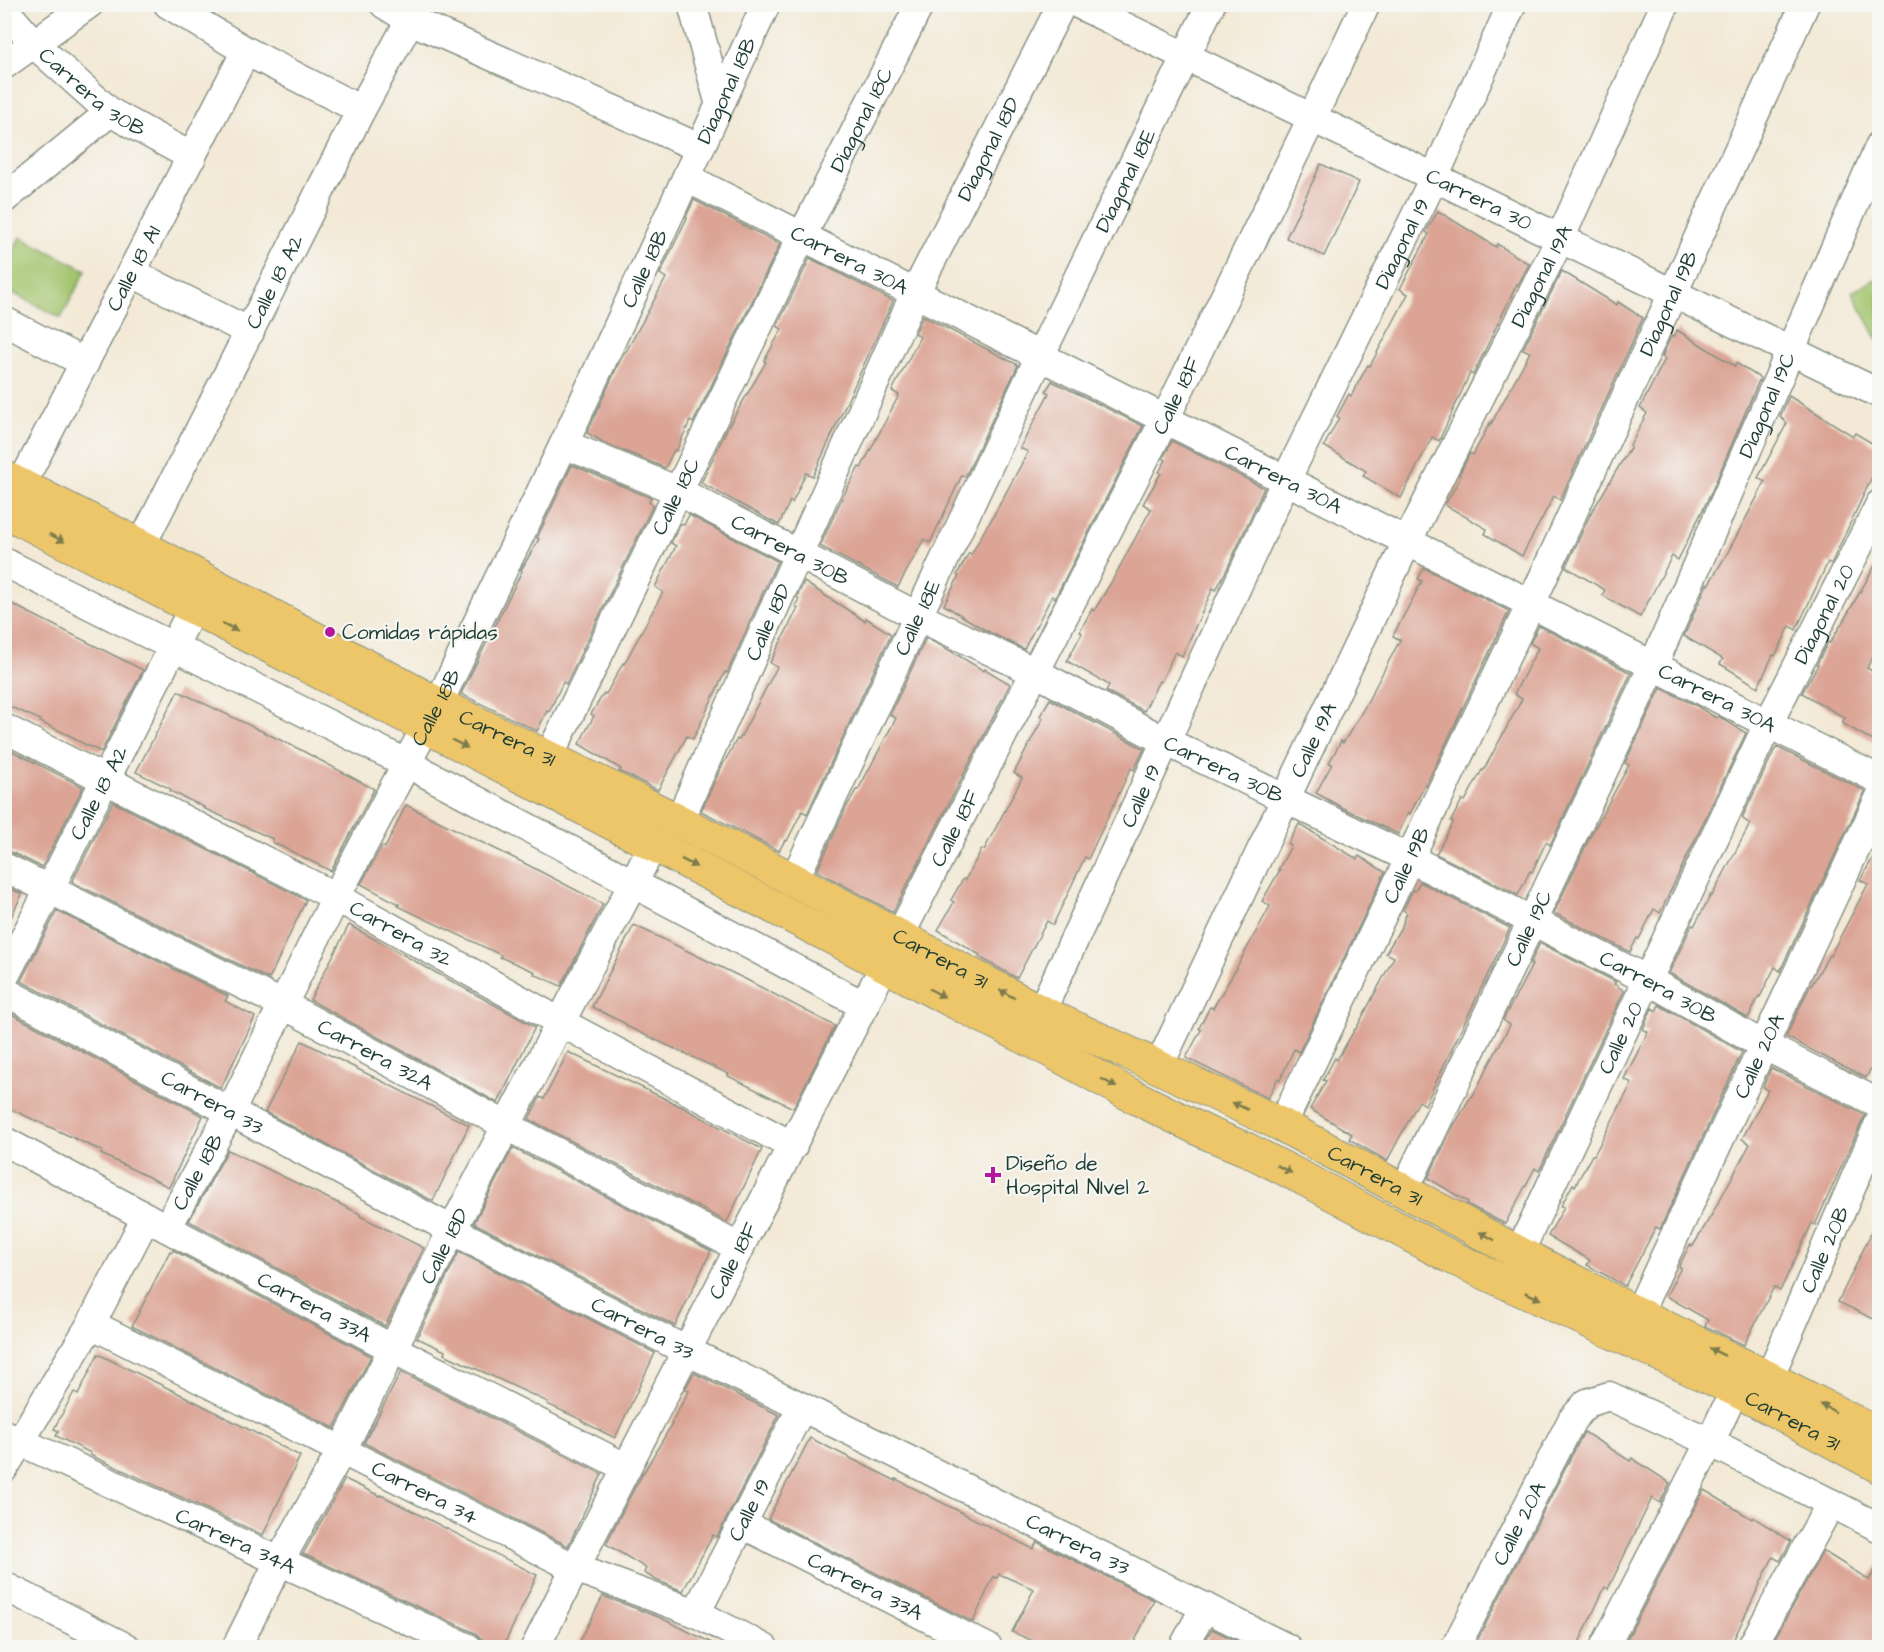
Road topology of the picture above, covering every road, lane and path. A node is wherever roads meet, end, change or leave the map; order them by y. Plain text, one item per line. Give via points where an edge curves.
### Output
1 (89, 4) edge
2 (168, 4) edge
3 (384, 4) edge
4 (692, 4) edge
5 (766, 4) edge
6 (920, 4) edge
7 (1062, 4) edge
8 (1078, 4) edge
9 (1211, 4) edge
10 (1366, 4) edge
11 (1512, 4) edge
12 (1665, 4) edge
13 (1805, 4) edge
14 (4, 9) edge
15 (410, 21) junction
16 (34, 44) junction
17 (246, 51) junction
18 (1186, 57) junction
19 (4, 65) edge
20 (720, 105) junction
21 (361, 110) junction
22 (110, 112) junction
23 (1312, 118) junction
24 (1880, 145) edge
25 (700, 148) junction
26 (192, 157) junction
27 (687, 178) junction
28 (1434, 178) junction
29 (4, 199) edge
30 (802, 236) junction
31 (1560, 239) junction
32 (132, 273) junction
33 (915, 293) junction
34 (1673, 294) junction
35 (4, 321) edge
36 (250, 332) junction
37 (1790, 351) junction
38 (1040, 356) junction
39 (85, 363) junction
40 (1880, 394) edge
41 (1165, 419) junction
42 (564, 444) junction
43 (1286, 480) junction
44 (10, 491) edge
45 (678, 491) junction
46 (1880, 504) edge
47 (1407, 542) junction
48 (141, 546) junction
49 (798, 555) junction
50 (4, 562) edge
51 (1530, 604) junction
52 (193, 608) junction
53 (919, 617) junction
54 (173, 646) junction
55 (1653, 666) junction
56 (1035, 672) junction
57 (432, 715) junction
58 (1768, 724) junction
59 (4, 728) edge
60 (1165, 741) junction
61 (549, 757) junction
62 (406, 763) junction
63 (106, 778) junction
64 (1880, 780) edge
65 (1880, 796) edge
66 (1285, 799) junction
67 (679, 821) junction
68 (653, 845) junction
69 (1409, 858) junction
70 (4, 867) edge
71 (794, 880) junction
72 (633, 884) junction
73 (49, 890) junction
74 (336, 897) junction
75 (1531, 922) junction
76 (893, 951) junction
77 (4, 978) edge
78 (1646, 980) junction
79 (4, 991) edge
80 (284, 1005) junction
81 (865, 1005) junction
82 (1041, 1012) junction
83 (560, 1022) junction
84 (1763, 1045) junction
85 (1158, 1068) junction
86 (1880, 1104) edge
87 (230, 1112) junction
88 (1880, 1120) edge
89 (1282, 1125) junction
90 (507, 1126) junction
91 (4, 1141) edge
92 (793, 1146) junction
93 (1404, 1191) junction
94 (157, 1223) junction
95 (452, 1230) junction
96 (740, 1248) junction
97 (1519, 1253) junction
98 (1638, 1314) junction
99 (91, 1324) junction
100 (391, 1348) junction
101 (687, 1351) junction
102 (1751, 1378) junction
103 (802, 1407) junction
104 (1880, 1435) edge
105 (12, 1438) edge
106 (1710, 1442) junction
107 (342, 1450) junction
108 (1880, 1467) edge
109 (4, 1468) edge
110 (627, 1468) junction
111 (1831, 1503) junction
112 (742, 1524) junction
113 (1880, 1528) edge
114 (279, 1562) junction
115 (575, 1568) junction
116 (4, 1586) edge
117 (1205, 1607) junction
118 (696, 1613) junction
119 (127, 1647) edge
120 (236, 1647) edge
121 (468, 1647) edge
122 (535, 1647) edge
123 (764, 1647) edge
124 (988, 1647) edge
125 (1184, 1647) edge
126 (1287, 1647) edge
127 (1455, 1647) edge
128 (1604, 1647) edge
129 (1751, 1647) edge

1 - 16 street
2 - 17 street
3 - 15 street
4 - 20 street
5 - 20 street, Diagonal 18B
6 - 30 street, Diagonal 18C
7 - 33 street, Diagonal 18D
8 - 18 street, Carrera 30
9 - 18 street, Diagonal 18E
10 - 23 street, Calle 18F
11 - 28 street, Diagonal 19
12 - 31 street, Diagonal 19A
13 - 34 street, Diagonal 19B
14 - 16 street, Carrera 30B
15 - 21 street, Calle 18 A2
15 - 25 street
16 - 19 street
16 - 22 street, Carrera 30B
17 - 21 street
17 - 26 street, Calle 18 A1
18 - 23 street, Carrera 30
18 - 38 street, Diagonal 18E
20 - 25 street, Diagonal 18B
21 - 36 street, Calle 18 A2
22 - 26 street, Carrera 30B
22 - 29 street
23 - 28 street, Carrera 30
23 - 41 street, Calle 18F
24 - 37 street, Diagonal 19C
25 - 27 street, Diagonal 18B
26 - 32 street, Calle 18 A1
27 - 30 street, Carrera 30A
27 - 42 street, Calle 18B
28 - 31 street, Carrera 30
28 - 43 street, Diagonal 19
30 - 33 street, Carrera 30A
30 - 45 street, Calle 18C
31 - 34 street, Carrera 30
31 - 47 street, Diagonal 19A
32 - 36 street
32 - 39 street, Calle 18 A1
33 - 38 street, Carrera 30A
33 - 49 street, Calle 18D
34 - 37 street, Carrera 30
34 - 51 street, Diagonal 19B
35 - 39 street
36 - 48 street, Calle 18 A2
37 - 40 street, Carrera 30
37 - 55 street, Diagonal 19C
38 - 41 street, Carrera 30A
38 - 53 street, Calle 18E
39 - 44 street, Calle 18 A1
41 - 43 street, Carrera 30A
41 - 56 street, Calle 18F
42 - 45 street, Carrera 30B
42 - 57 street, Calle 18B
43 - 47 street, Carrera 30A
43 - 60 street, Calle 19
44 - 48 main road, Carrera 31
44 -> 52 main road, Carrera 31
45 - 49 street, Carrera 30B
45 - 61 street, Calle 18C
46 - 58 street, Diagonal 20
47 - 51 street, Carrera 30A
47 - 66 street, Calle 19A
48 - 57 main road, Carrera 31
49 - 53 street, Carrera 30B
49 - 67 street, Calle 18D
50 - 54 street
51 - 55 street, Carrera 30A
51 - 69 street, Calle 19B
52 - 54 street, Calle 18 A2
52 -> 57 main road, Carrera 31
53 - 56 street, Carrera 30B
53 - 71 street, Calle 18E
54 - 62 street
54 - 63 street, Calle 18 A2
55 - 58 street, Carrera 30A
55 - 75 street, Calle 19C
56 - 60 street, Carrera 30B
56 - 76 street, Calle 18F
57 - 61 main road, Carrera 31
57 - 62 street, Calle 18B
57 -> 68 main road, Carrera 31
58 - 64 street, Carrera 30A
58 - 78 street, Calle 20
59 - 63 street, Carrera 32
60 - 66 street, Carrera 30B
60 - 82 street, Calle 19
61 - 67 main road, Carrera 31
62 - 72 street
62 - 74 street, Calle 18B
63 - 73 street, Calle 18 A2
63 - 74 street, Carrera 32
65 - 84 street, Calle 20A
66 - 69 street, Carrera 30B
66 - 85 street, Calle 19A
67 - 71 main road, Carrera 31
68 - 72 street, Calle 18D
68 -> 76 main road, Carrera 31
69 - 75 street, Carrera 30B
69 - 89 street, Calle 19B
70 - 73 street, Carrera 32A
71 - 76 main road, Carrera 31
72 - 81 street
72 - 83 street, Calle 18D
73 - 77 street, Calle 18 A2
73 - 80 street, Carrera 32A
74 - 80 street, Calle 18B
74 - 83 street, Carrera 32
75 - 78 street, Carrera 30B
75 - 93 street, Calle 19C
76 - 81 street, Calle 18F
82 -> 76 main road, Carrera 31
76 -> 102 main road, Carrera 31 via 937,993 1451,1257
78 - 84 street, Carrera 30B
78 - 97 street, Calle 20
79 - 87 street, Carrera 33
80 - 87 street, Calle 18B
80 - 90 street, Carrera 32A
81 - 92 street, Calle 18F
82 - 85 main road, Carrera 31
83 - 90 street, Calle 18D
83 - 92 street, Carrera 32
84 - 86 street, Carrera 30B
84 - 98 street, Calle 20A
89 -> 85 main road, Carrera 31
87 - 94 street, Calle 18B
87 - 95 street, Carrera 33
88 - 102 street, Calle 20B
89 - 93 main road, Carrera 31
90 - 95 street, Calle 18D
90 - 96 street, Carrera 32A
91 - 94 street, Carrera 33A
92 - 96 street, Calle 18F
97 -> 93 main road, Carrera 31
94 - 99 street, Calle 18B
94 - 100 street, Carrera 33A
95 - 100 street, Calle 18D
95 - 101 street, Carrera 33
96 - 101 street, Calle 18F
97 - 98 main road, Carrera 31
102 -> 98 main road, Carrera 31
99 - 105 street, Calle 18B
99 - 107 street, Carrera 34
100 - 107 street, Calle 18D
100 - 110 street, Carrera 33A
101 - 103 street, Carrera 33
101 - 110 street, Calle 18F
104 -> 102 main road, Carrera 31
102 - 106 street, Calle 20B
102 - 108 main road, Carrera 31
103 - 112 street, Calle 19
103 - 117 street, Carrera 33
105 - 109 street, Calle 18B
105 - 114 street, Carrera 34A
106 - 111 street
106 - 127 street, Calle 20A via 1609,1396 1587,1403 1572,1420
106 - 128 street
107 - 114 street, Calle 18D
107 - 115 street, Carrera 34
110 - 115 street, Calle 18F
111 - 113 street
111 - 129 street
112 - 118 street, Calle 19
112 - 124 street, Carrera 33A
114 - 120 street, Calle 18D
114 - 121 street, Carrera 34A
115 - 118 street, Carrera 34
115 - 122 street, Calle 18F
116 - 119 street
117 - 125 street
117 - 126 street, Carrera 33
118 - 123 street, Carrera 34

